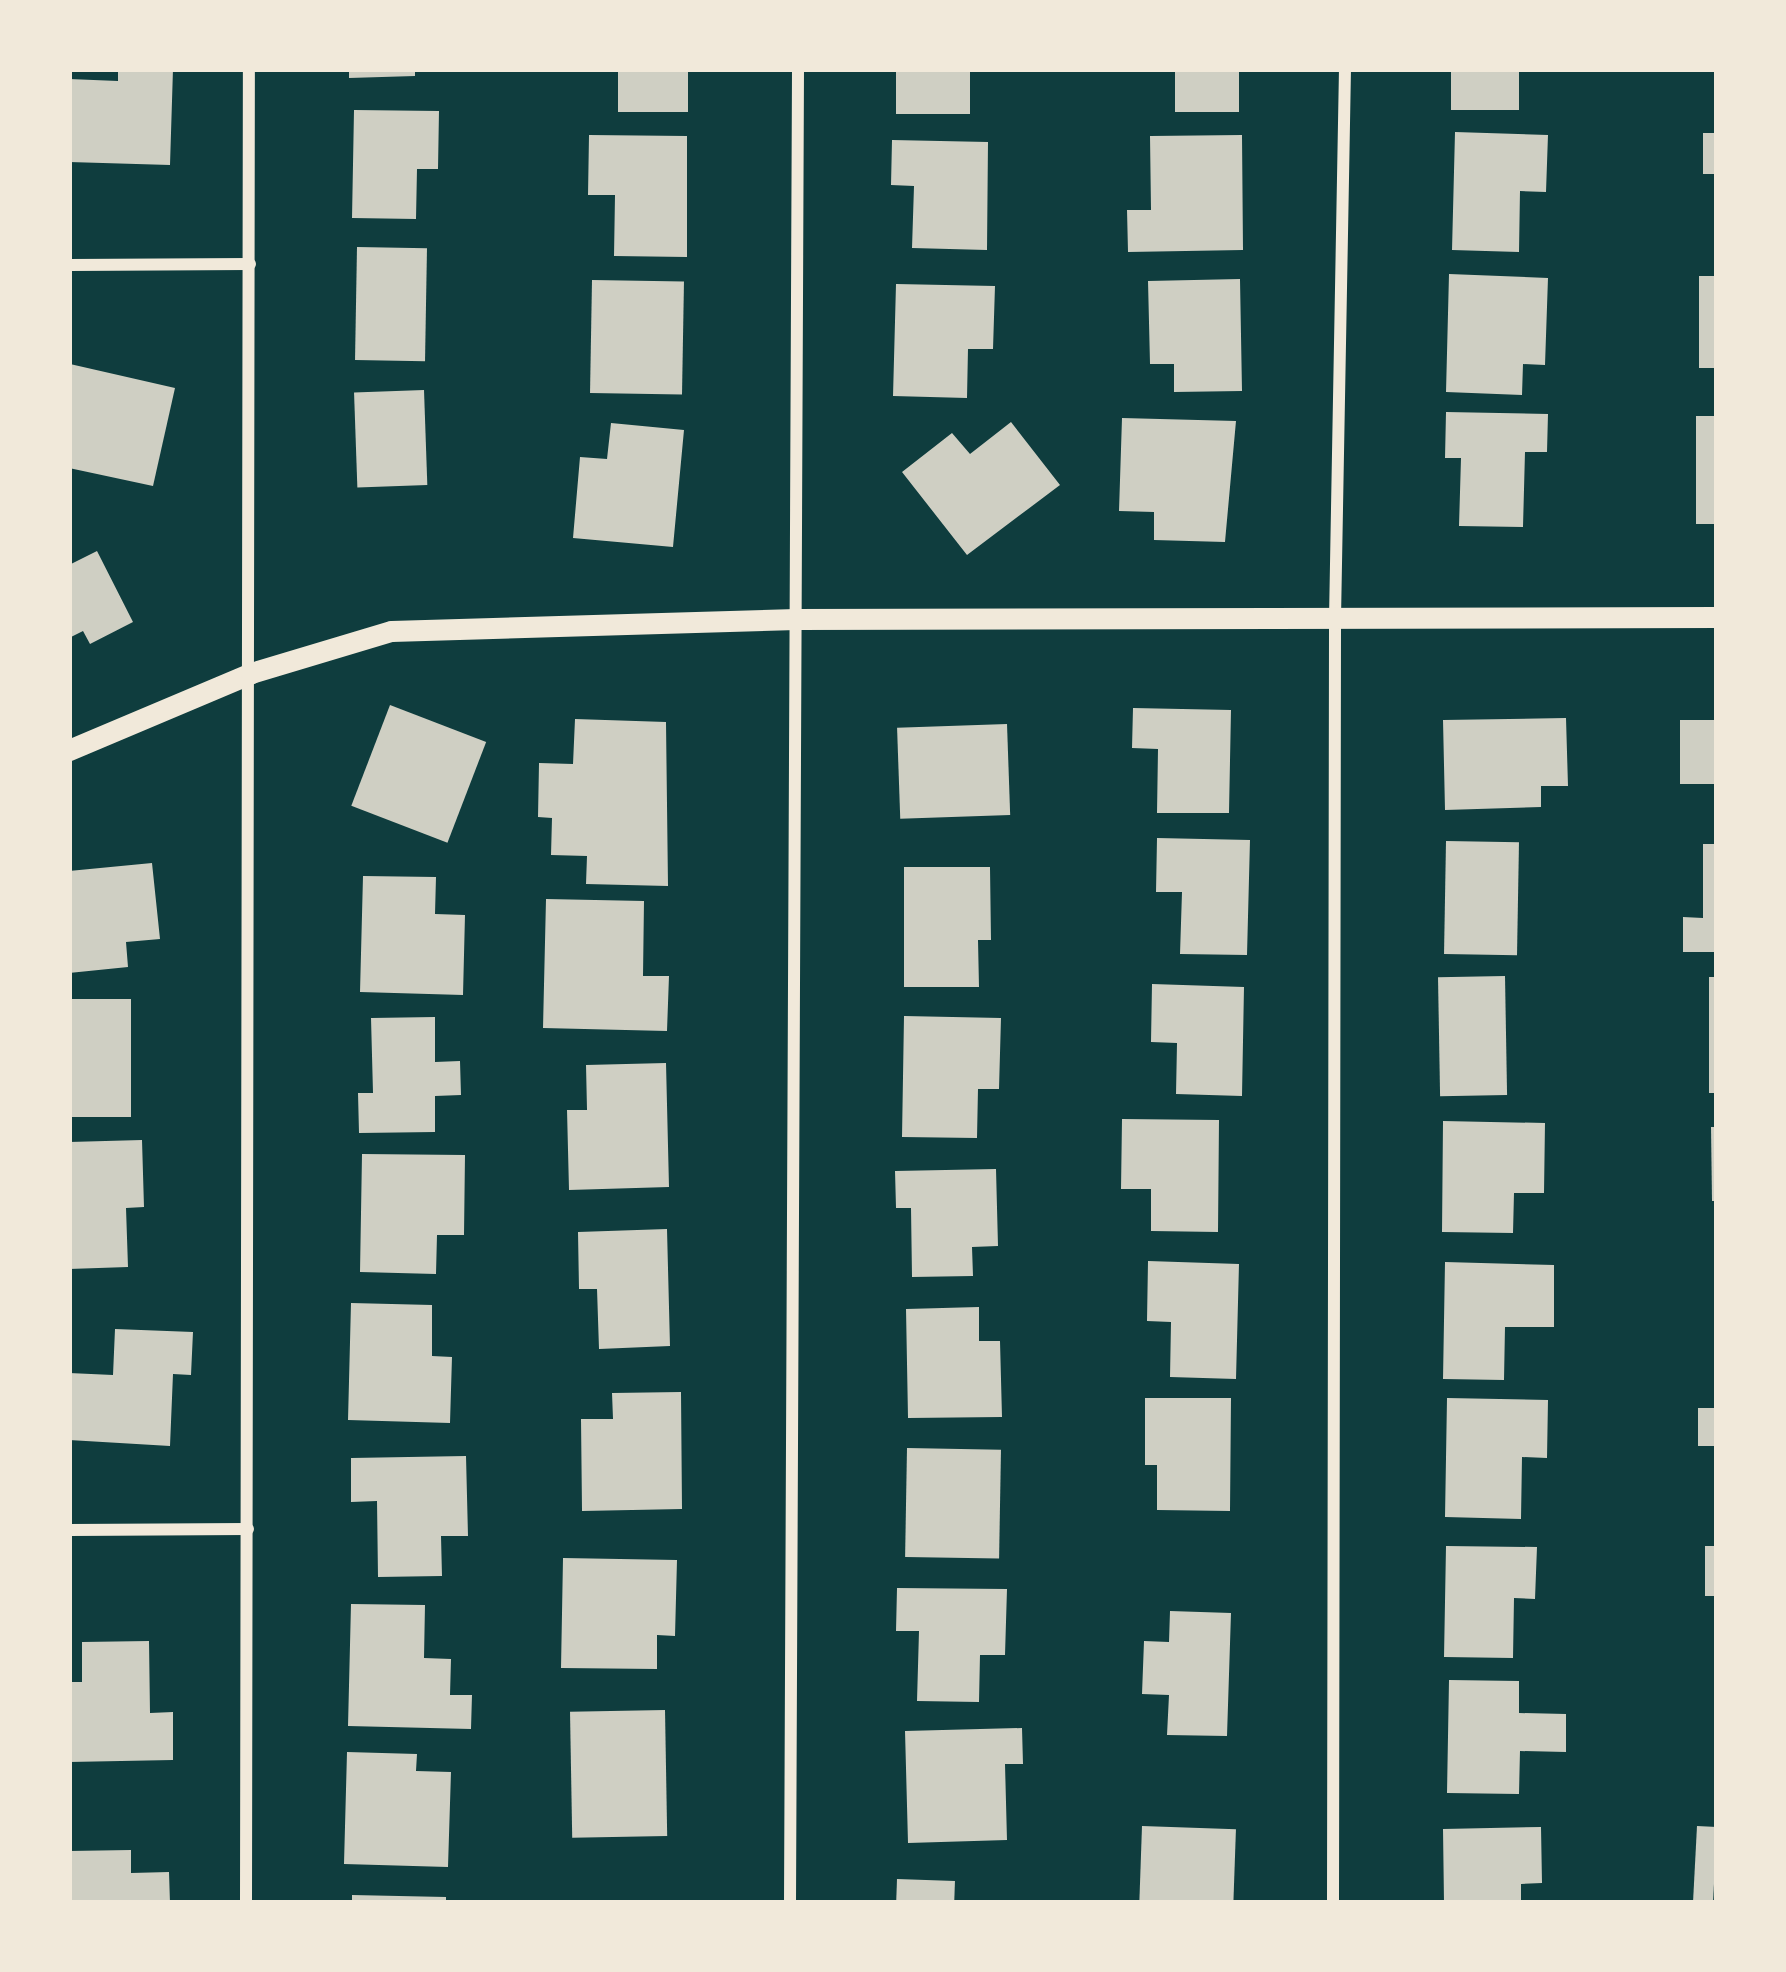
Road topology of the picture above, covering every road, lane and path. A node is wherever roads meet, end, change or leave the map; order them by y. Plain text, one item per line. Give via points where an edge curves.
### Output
1 (249, 69) edge
2 (798, 69) edge
3 (1345, 69) edge
4 (250, 263) junction
5 (69, 265) edge
6 (1717, 617) edge
7 (796, 619) junction
8 (1335, 619) junction
9 (251, 673) junction
10 (69, 750) edge
11 (248, 1529) junction
12 (69, 1530) edge
13 (246, 1903) edge
14 (790, 1903) edge
15 (1333, 1903) edge

1 - 4 street
2 - 7 street
3 - 8 street
4 - 5 street
4 - 9 street
6 - 8 street
7 - 8 street
7 - 9 street via 391,631
7 - 14 street
8 - 15 street
9 - 10 street
9 - 11 street
11 - 12 street
11 - 13 street

